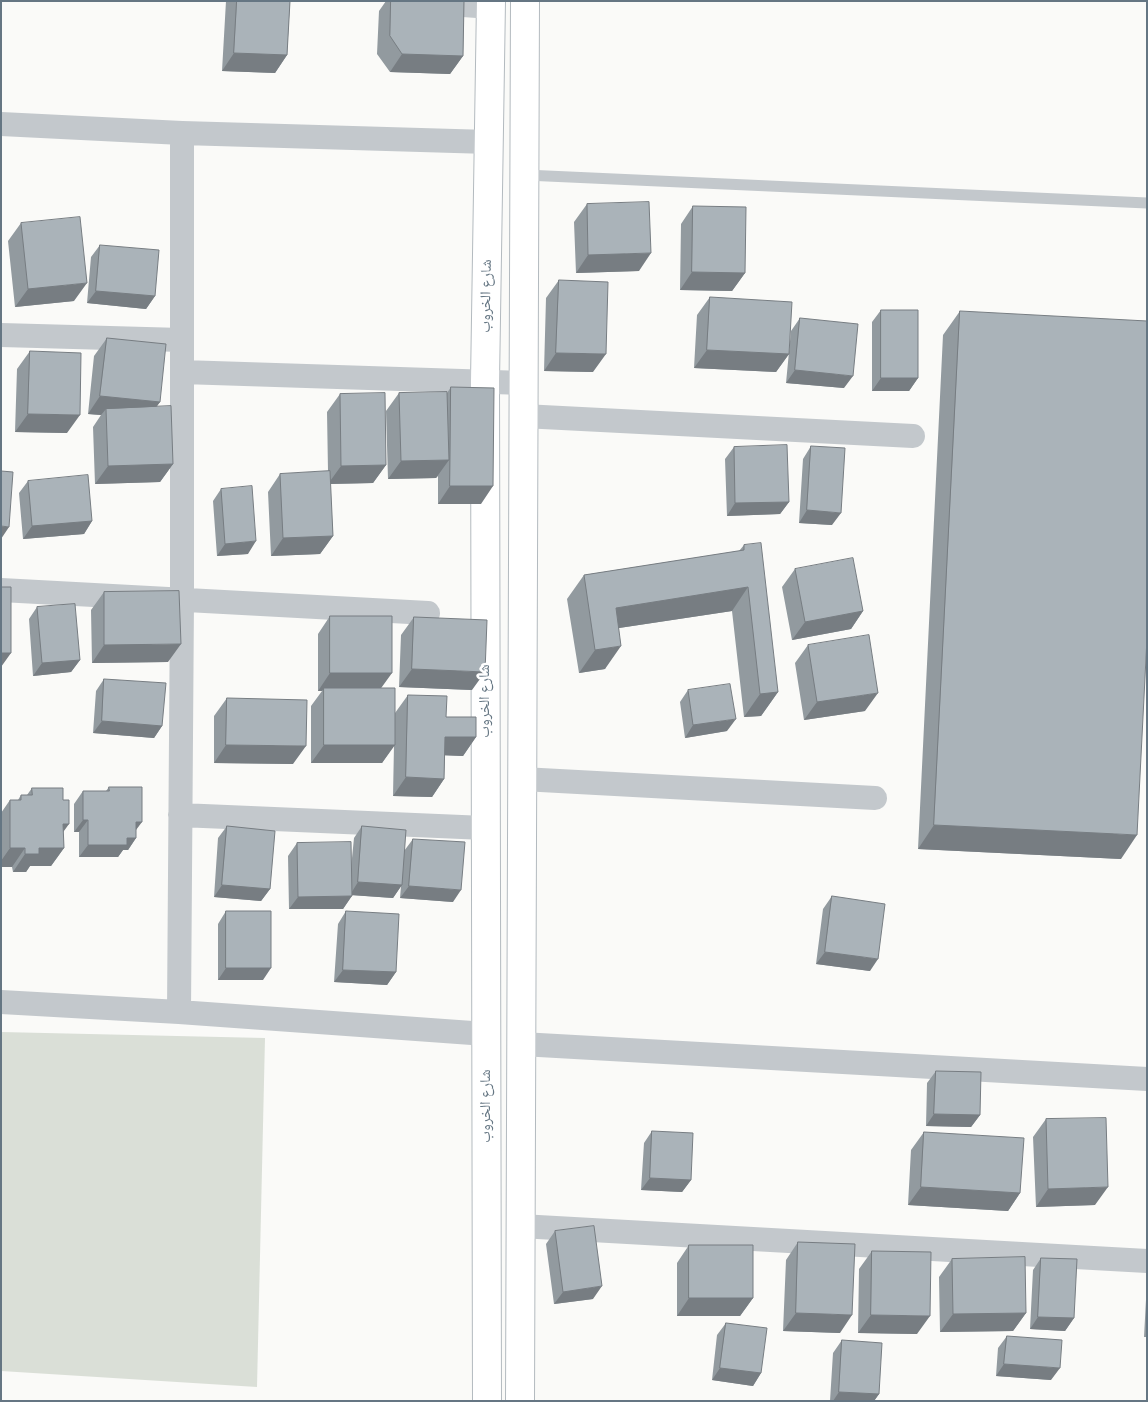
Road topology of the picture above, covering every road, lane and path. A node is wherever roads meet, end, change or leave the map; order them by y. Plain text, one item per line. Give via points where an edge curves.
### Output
1 (408, 1) edge
2 (525, 1) edge
3 (491, 4) edge
4 (1, 124) edge
5 (182, 133) junction
6 (488, 142) junction
7 (525, 176) junction
8 (1147, 203) edge
9 (1, 335) edge
10 (182, 340) junction
11 (182, 372) junction
12 (484, 381) junction
13 (524, 383) junction
14 (524, 416) junction
15 (913, 436) dead end
16 (1, 590) edge
17 (182, 599) junction
18 (428, 613) dead end
19 (522, 779) junction
20 (875, 798) dead end
21 (180, 815) junction
22 (485, 828) junction
23 (1, 1002) edge
24 (179, 1012) junction
25 (486, 1034) junction
26 (521, 1044) junction
27 (1147, 1080) edge
28 (520, 1226) junction
29 (1147, 1261) edge
30 (486, 1401) edge
31 (520, 1401) edge

1 - 3 street
2 - 7 main road
3 - 6 main road, شارع الخروب
4 - 5 street
5 - 6 street
5 - 10 street
6 - 12 main road, شارع الخروب
7 - 8 lane
7 - 13 main road
9 - 10 street
10 - 11 street
11 - 12 street
11 - 17 street
12 - 13 street
12 - 22 main road, شارع الخروب
13 - 14 main road
14 - 15 street
14 - 19 main road
16 - 17 street
17 - 18 street
17 - 21 street
19 - 20 street
19 - 26 main road
21 - 22 street
21 - 24 street
22 - 25 main road, شارع الخروب
23 - 24 street
24 - 25 street
25 - 30 main road, شارع الخروب
26 - 27 street
26 - 28 main road
28 - 29 street
28 - 31 main road

